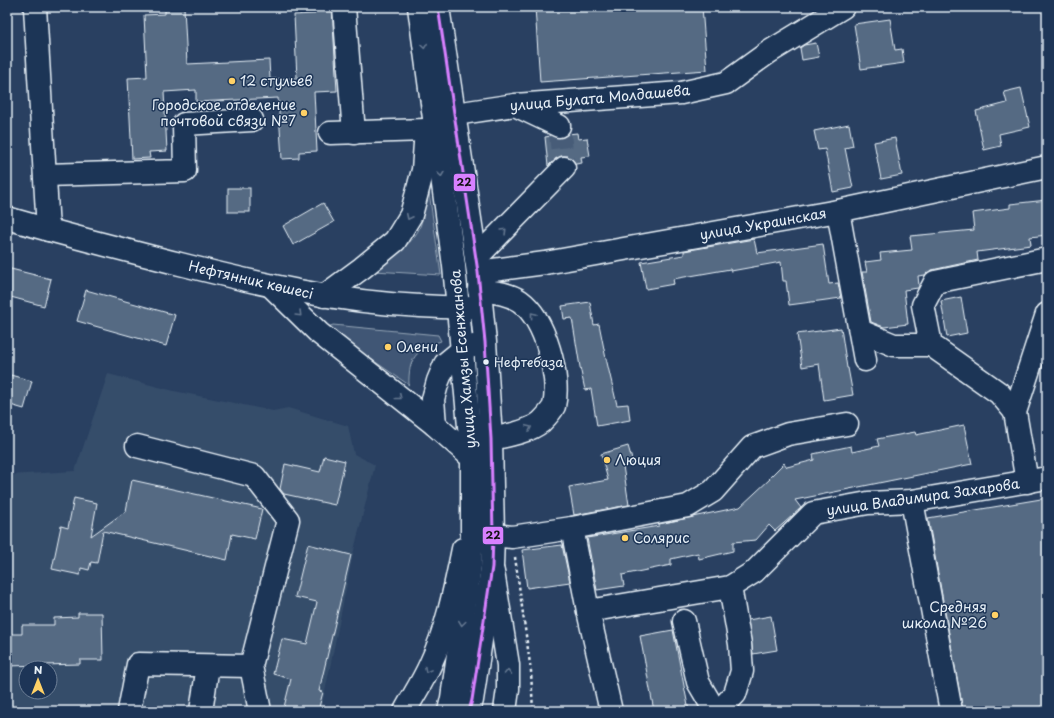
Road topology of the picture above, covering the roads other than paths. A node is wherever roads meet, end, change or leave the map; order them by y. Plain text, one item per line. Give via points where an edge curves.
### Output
1 (35, 7) edge
2 (344, 7) edge
3 (419, 7) edge
4 (438, 7) edge
5 (842, 7) edge
6 (431, 97) junction
7 (515, 105) junction
8 (455, 114) junction
9 (252, 120) dead end
10 (559, 126) dead end
11 (426, 130) junction
12 (330, 133) dead end
13 (354, 133) junction
14 (564, 168) tunnel mouth
15 (1047, 168) edge
16 (44, 175) junction
17 (838, 211) junction
18 (7, 218) edge
19 (48, 230) junction
20 (1047, 259) edge
21 (479, 282) junction
22 (272, 286) junction
23 (324, 296) junction
24 (458, 308) junction
25 (1047, 314) edge
26 (860, 330) junction
27 (486, 342) junction
28 (931, 345) junction
29 (462, 350) junction
30 (865, 360) dead end
31 (1015, 412) junction
32 (847, 424) dead end
33 (435, 425) junction
34 (491, 439) junction
35 (137, 446) dead end
36 (472, 458) junction
37 (1037, 480) edge
38 (473, 497) junction
39 (912, 501) junction
40 (572, 528) junction
41 (502, 536) junction
42 (492, 567) junction
43 (730, 587) junction
44 (588, 611) junction
45 (684, 621) dead end
46 (208, 666) junction
47 (251, 666) junction
48 (129, 711) edge
49 (201, 711) edge
50 (260, 711) edge
51 (405, 711) edge
52 (449, 711) edge
53 (469, 711) edge
54 (505, 711) edge
55 (611, 711) edge
56 (715, 711) edge
57 (719, 711) edge
58 (950, 711) edge

1 - 16 street
2 - 13 street
3 -> 6 street, улица Хамзы Есенжанова
4 - 8 street, улица Хамзы Есенжанова
5 - 7 street, улица Булата Молдашева via 769,52 726,83 682,93
6 - 11 street
6 -> 24 street, улица Хамзы Есенжанова
7 - 8 street, улица Булата Молдашева
7 - 10 street
8 - 21 street, улица Хамзы Есенжанова
9 - 16 street via 184,124 185,171
11 - 13 street
11 -> 23 street via 423,170 411,215 395,241
12 - 13 street
21 -> 14 street
15 - 17 street, улица Украинская
16 - 19 street
17 - 21 street, улица Украинская via 545,263
17 - 26 street
18 - 19 street, Нефтянник көшесі
19 - 22 street, Нефтянник көшесі
20 - 28 street via 935,282 923,305
21 - 24 street, Нефтянник көшесі
21 - 27 street, улица Хамзы Есенжанова
34 -> 21 street via 517,434 540,423 554,407 555,380 548,345 537,318 521,302
22 - 23 street, Нефтянник көшесі
22 -> 33 street via 319,333
23 - 24 street, Нефтянник көшесі via 392,305
24 - 29 street, улица Хамзы Есенжанова
25 - 31 street
26 - 28 street via 894,345
26 - 30 street
27 - 29 street
27 - 34 street, улица Хамзы Есенжанова
28 - 31 street via 999,392
29 - 33 street via 445,364 438,381 433,399
29 - 36 street, улица Хамзы Есенжанова
31 - 37 street
32 - 40 street via 788,434 752,447 713,491 688,506
33 - 36 street
34 - 41 street, улица Хамзы Есенжанова
35 - 47 street via 254,476 288,520
36 - 38 street, улица Хамзы Есенжанова
37 - 39 street, улица Владимира Захарова
38 -> 51 street via 444,629 430,665
38 -> 52 street, улица Хамзы Есенжанова via 470,566
39 - 43 street, улица Владимира Захарова via 868,503 813,513 754,572
39 - 58 street
40 - 41 street
40 - 44 street
41 - 42 street, улица Хамзы Есенжанова
42 - 53 street, улица Хамзы Есенжанова
54 -> 42 street via 508,665
43 - 44 street, улица Владимира Захарова
43 - 57 street via 742,671 735,694
44 - 55 street
45 - 56 street via 698,682
46 - 47 street
46 - 48 street via 138,664
46 - 49 street
47 - 50 street

